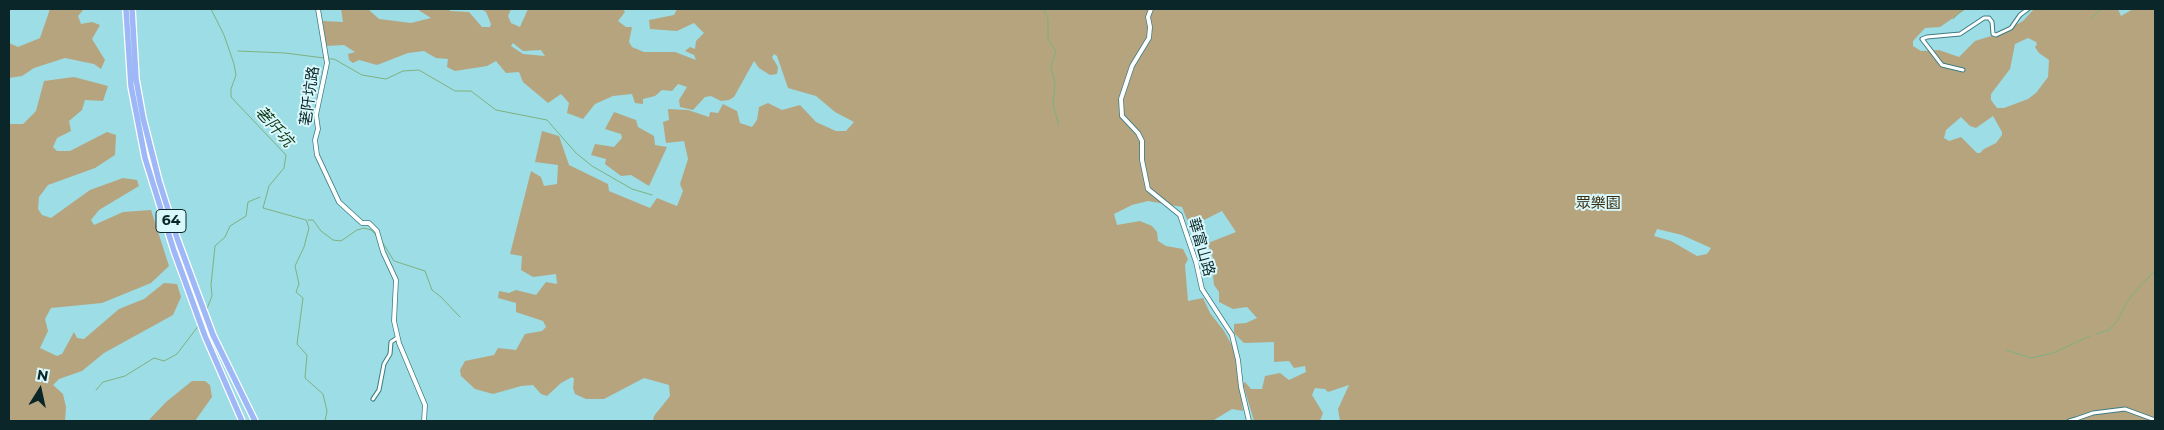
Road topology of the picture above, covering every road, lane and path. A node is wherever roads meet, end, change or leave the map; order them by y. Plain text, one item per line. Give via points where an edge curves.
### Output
1 (126, 9) edge
2 (132, 9) edge
3 (318, 9) edge
4 (1151, 9) edge
5 (2028, 9) edge
6 (1963, 70) dead end
7 (397, 338) junction
8 (373, 399) dead end
9 (2076, 420) edge
10 (2155, 420) edge
11 (242, 421) edge
12 (255, 421) edge
13 (424, 421) edge
14 (1250, 421) edge
15 (2069, 421) edge

1 - 11 highway, 64 via 132,86 145,158 174,251
2 - 12 highway, 64 via 136,79 159,181 213,335
3 - 7 street, 荖阡坑路 via 326,57 316,115 317,155 339,202 362,223 372,225 377,234 396,280 394,321
4 - 14 street, 華富山路 via 1149,38 1132,66 1121,100 1122,116 1142,141 1148,189 1180,215 1202,289 1232,335
5 - 6 street via 2011,28 1996,35 1993,34 1992,22 1984,18 1960,34 1922,39 1942,65
7 - 8 street via 391,342 380,390
7 - 13 street, 荖阡坑路 via 425,405
9 - 10 street via 2093,413 2126,409
9 - 15 street

